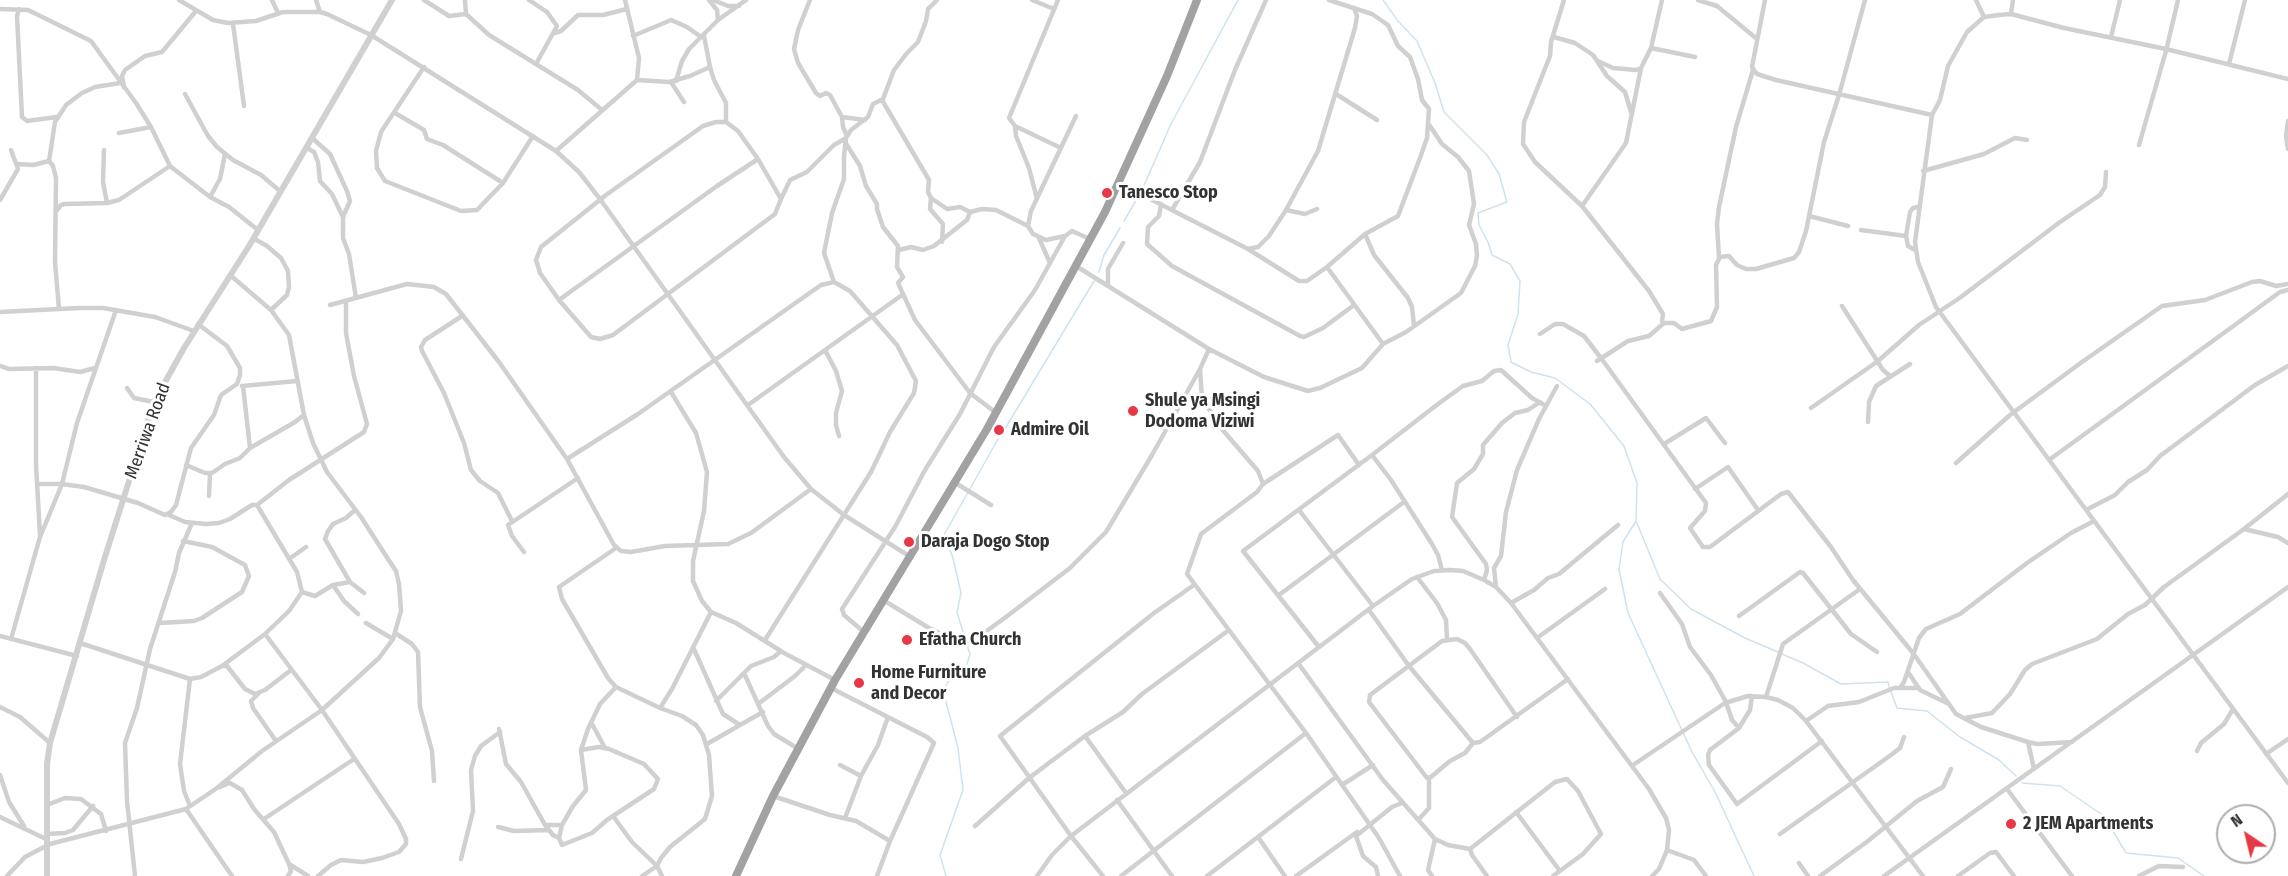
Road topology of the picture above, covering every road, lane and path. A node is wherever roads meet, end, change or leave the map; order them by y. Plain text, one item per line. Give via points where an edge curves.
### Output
1 (179, 0) edge
2 (272, 0) edge
3 (316, 0) edge
4 (392, 0) edge
5 (424, 0) edge
6 (465, 0) edge
7 (529, 0) edge
8 (625, 0) edge
9 (711, 0) edge
10 (746, 0) edge
11 (810, 0) edge
12 (937, 0) edge
13 (1032, 0) edge
14 (1058, 0) edge
15 (1197, 0) edge
16 (1266, 0) edge
17 (1329, 0) edge
18 (1564, 0) edge
19 (1662, 0) edge
20 (1698, 0) edge
21 (1765, 0) edge
22 (1865, 0) edge
23 (1976, 0) edge
24 (2013, 0) edge
25 (2120, 0) edge
26 (2178, 0) edge
27 (2245, 0) edge
28 (14, 2) dead end
29 (537, 3) edge
30 (739, 6) junction
31 (1354, 8) junction
32 (0, 9) edge
33 (16, 9) junction
34 (627, 9) junction
35 (1054, 9) junction
36 (196, 11) junction
37 (320, 12) junction
38 (278, 13) junction
39 (466, 14) junction
40 (2011, 14) junction
41 (1984, 17) junction
42 (718, 20) junction
43 (234, 24) junction
44 (555, 33) junction
45 (371, 36) junction
46 (633, 36) junction
47 (702, 37) junction
48 (1554, 37) junction
49 (2111, 37) junction
50 (1757, 39) junction
51 (1651, 48) junction
52 (2166, 49) junction
53 (1695, 57) dead end
54 (1598, 61) junction
55 (536, 64) junction
56 (2229, 64) junction
57 (424, 67) junction
58 (710, 67) junction
59 (1641, 68) junction
60 (1753, 70) junction
61 (2288, 79) edge
62 (637, 80) junction
63 (676, 81) junction
64 (669, 82) junction
65 (122, 85) junction
66 (185, 94) dead end
67 (1336, 94) junction
68 (1839, 95) junction
69 (882, 100) junction
70 (684, 102) dead end
71 (244, 106) dead end
72 (602, 110) junction
73 (394, 113) junction
74 (1631, 113) junction
75 (1932, 115) junction
76 (1076, 116) dead end
77 (57, 117) junction
78 (842, 117) junction
79 (865, 120) junction
80 (1377, 120) dead end
81 (2288, 121) edge
82 (726, 123) junction
83 (1428, 123) junction
84 (1015, 126) junction
85 (151, 127) junction
86 (119, 133) dead end
87 (533, 136) junction
88 (312, 138) junction
89 (846, 138) junction
90 (2027, 140) dead end
91 (2139, 145) dead end
92 (307, 148) junction
93 (1061, 148) junction
94 (2288, 149) edge
95 (11, 150) dead end
96 (104, 150) dead end
97 (556, 151) junction
98 (225, 154) junction
99 (758, 159) junction
100 (49, 161) junction
101 (17, 164) junction
102 (170, 166) junction
103 (1923, 171) junction
104 (2106, 171) dead end
105 (503, 183) junction
106 (1119, 183) junction
107 (281, 192) junction
108 (210, 197) junction
109 (931, 198) junction
110 (600, 199) junction
111 (780, 199) junction
112 (1037, 199) junction
113 (0, 200) edge
114 (107, 204) junction
115 (1161, 204) junction
116 (1582, 206) junction
117 (1918, 207) junction
118 (1317, 209) dead end
119 (1172, 210) junction
120 (1286, 210) junction
121 (56, 211) junction
122 (970, 212) junction
123 (1809, 216) junction
124 (343, 217) junction
125 (1028, 226) junction
126 (1848, 226) dead end
127 (258, 230) junction
128 (1861, 230) dead end
129 (1365, 234) junction
130 (1065, 236) junction
131 (1906, 236) junction
132 (253, 238) junction
133 (1039, 238) junction
134 (1090, 239) junction
135 (942, 242) junction
136 (1123, 243) dead end
137 (633, 247) junction
138 (1248, 249) junction
139 (899, 250) junction
140 (1915, 250) junction
141 (1050, 263) junction
142 (1076, 266) junction
143 (1327, 267) junction
144 (230, 275) junction
145 (834, 282) junction
146 (1108, 284) junction
147 (2288, 284) edge
148 (2288, 290) edge
149 (902, 295) junction
150 (667, 296) junction
151 (356, 298) junction
152 (559, 300) junction
153 (346, 301) junction
154 (330, 305) dead end
155 (1354, 305) junction
156 (1842, 306) dead end
157 (1717, 307) junction
158 (59, 309) junction
159 (116, 310) junction
160 (271, 310) junction
161 (0, 312) edge
162 (1940, 312) junction
163 (462, 316) junction
164 (872, 316) junction
165 (1665, 323) junction
166 (198, 324) junction
167 (1414, 326) junction
168 (194, 331) junction
169 (1539, 334) dead end
170 (1383, 344) junction
171 (1209, 349) junction
172 (825, 350) junction
173 (716, 360) junction
174 (1599, 360) junction
175 (1878, 361) junction
176 (1910, 364) dead end
177 (0, 366) edge
178 (2288, 366) edge
179 (36, 368) junction
180 (95, 368) junction
181 (1200, 369) junction
182 (1890, 376) junction
183 (297, 381) junction
184 (237, 384) junction
185 (243, 386) junction
186 (1557, 386) dead end
187 (127, 388) dead end
188 (671, 392) junction
189 (970, 393) junction
190 (154, 402) junction
191 (1540, 402) junction
192 (748, 405) junction
193 (1546, 406) junction
194 (1811, 408) dead end
195 (995, 412) junction
196 (2014, 412) junction
197 (304, 415) junction
198 (1868, 422) dead end
199 (839, 436) dead end
200 (1725, 443) dead end
201 (1664, 444) junction
202 (250, 448) junction
203 (1372, 455) junction
204 (567, 459) junction
205 (2049, 460) junction
206 (321, 461) junction
207 (1956, 463) dead end
208 (186, 465) junction
209 (1359, 465) junction
210 (210, 474) junction
211 (578, 478) junction
212 (37, 484) junction
213 (62, 484) junction
214 (1263, 484) junction
215 (958, 485) junction
216 (811, 489) junction
217 (1695, 489) junction
218 (2288, 494) edge
219 (209, 496) dead end
220 (124, 499) junction
221 (1404, 502) junction
222 (257, 505) junction
223 (991, 505) dead end
224 (355, 510) junction
225 (1299, 510) junction
226 (1758, 510) junction
227 (2086, 510) junction
228 (169, 515) junction
229 (844, 515) junction
230 (512, 521) junction
231 (2094, 521) junction
232 (192, 523) junction
233 (1618, 525) dead end
234 (2244, 530) junction
235 (40, 537) junction
236 (183, 541) junction
237 (886, 541) junction
238 (2288, 543) edge
239 (696, 546) junction
240 (306, 548) dead end
241 (616, 548) junction
242 (524, 552) dead end
243 (1334, 554) junction
244 (909, 556) junction
245 (289, 559) junction
246 (1442, 570) junction
247 (1417, 577) junction
248 (1484, 580) junction
249 (350, 582) junction
250 (333, 585) junction
251 (1194, 585) junction
252 (1496, 587) junction
253 (2288, 587) edge
254 (1860, 589) junction
255 (1605, 590) dead end
256 (302, 592) junction
257 (364, 593) dead end
258 (1660, 593) dead end
259 (1279, 595) junction
260 (883, 600) junction
261 (2151, 600) junction
262 (1511, 603) junction
263 (1371, 608) junction
264 (1832, 610) junction
265 (711, 612) junction
266 (358, 614) dead end
267 (1739, 616) dead end
268 (160, 623) junction
269 (366, 623) dead end
270 (1229, 630) junction
271 (864, 632) junction
272 (265, 634) junction
273 (0, 636) edge
274 (394, 636) junction
275 (1537, 638) junction
276 (11, 639) junction
277 (1447, 639) junction
278 (765, 640) junction
279 (80, 643) junction
280 (693, 647) junction
281 (1319, 647) junction
282 (781, 651) junction
283 (1877, 652) dead end
284 (1913, 653) junction
285 (2193, 655) junction
286 (77, 656) junction
287 (1298, 663) junction
288 (146, 664) junction
289 (806, 665) junction
290 (222, 666) junction
291 (1409, 666) junction
292 (291, 670) junction
293 (1908, 672) junction
294 (744, 673) junction
295 (190, 679) junction
296 (1568, 679) junction
297 (835, 680) junction
298 (1270, 684) junction
299 (616, 687) junction
300 (831, 688) junction
301 (1900, 688) junction
302 (1919, 688) junction
303 (258, 694) junction
304 (1752, 696) junction
305 (1766, 697) junction
306 (716, 701) junction
307 (1726, 702) junction
308 (1947, 703) junction
309 (758, 704) junction
310 (0, 707) edge
311 (660, 708) junction
312 (2233, 709) junction
313 (322, 710) junction
314 (763, 712) junction
315 (888, 717) junction
316 (1517, 717) junction
317 (1965, 718) junction
318 (1806, 721) junction
319 (591, 722) junction
320 (740, 725) junction
321 (1740, 728) junction
322 (1306, 733) junction
323 (1085, 736) junction
324 (1904, 737) dead end
325 (2288, 739) edge
326 (276, 741) junction
327 (1822, 741) junction
328 (2028, 742) junction
329 (2072, 742) junction
330 (50, 743) junction
331 (1473, 743) junction
332 (707, 744) junction
333 (605, 748) junction
334 (797, 748) junction
335 (581, 750) junction
336 (2197, 751) dead end
337 (2266, 754) junction
338 (354, 759) junction
339 (840, 765) dead end
340 (1373, 765) junction
341 (1633, 765) junction
342 (1951, 769) dead end
343 (2034, 769) junction
344 (0, 775) edge
345 (861, 776) junction
346 (1336, 777) junction
347 (1029, 778) junction
348 (1429, 778) junction
349 (434, 781) dead end
350 (1853, 782) junction
351 (2288, 783) edge
352 (1342, 785) junction
353 (217, 788) junction
354 (2007, 789) junction
355 (1126, 794) junction
356 (773, 796) junction
357 (1117, 800) junction
358 (1402, 803) junction
359 (47, 805) junction
360 (93, 806) junction
361 (188, 808) junction
362 (1516, 812) junction
363 (613, 816) junction
364 (0, 817) edge
365 (845, 818) junction
366 (264, 819) junction
367 (1419, 819) junction
368 (1369, 823) junction
369 (129, 825) junction
370 (562, 825) junction
371 (24, 826) junction
372 (975, 826) dead end
373 (498, 827) dead end
374 (547, 827) junction
375 (1886, 827) junction
376 (106, 831) junction
377 (1359, 831) junction
378 (1780, 834) dead end
379 (1071, 836) junction
380 (1258, 837) junction
381 (559, 838) junction
382 (1435, 839) junction
383 (46, 841) junction
384 (890, 841) junction
385 (1470, 849) junction
386 (1667, 850) junction
387 (1154, 851) junction
388 (1910, 857) junction
389 (461, 859) dead end
390 (1798, 863) dead end
391 (289, 864) junction
392 (657, 866) junction
393 (2183, 867) dead end
394 (1560, 871) junction
395 (7, 876) edge
396 (47, 876) edge
397 (135, 876) edge
398 (232, 876) edge
399 (288, 876) edge
400 (308, 876) edge
401 (318, 876) edge
402 (642, 876) edge
403 (662, 876) edge
404 (736, 876) edge
405 (877, 876) edge
406 (1037, 876) edge
407 (1103, 876) edge
408 (1121, 876) edge
409 (1172, 876) edge
410 (1207, 876) edge
411 (1285, 876) edge
412 (1296, 876) edge
413 (1378, 876) edge
414 (1400, 876) edge
415 (1432, 876) edge
416 (1487, 876) edge
417 (1553, 876) edge
418 (1652, 876) edge
419 (1706, 876) edge
420 (1808, 876) edge
421 (1820, 876) edge
422 (1884, 876) edge
423 (1923, 876) edge
424 (1958, 876) edge
425 (2014, 876) edge
426 (2072, 876) edge
427 (2139, 876) edge

1 - 36 street
2 - 38 street
3 - 37 street
4 - 45 street, Merriwa Road
5 - 39 street via 449,16
6 - 39 street
7 - 29 street
8 - 34 street
9 - 30 street
9 - 42 street
10 - 30 street
11 - 78 street via 798,30 795,56 812,88 820,96 830,95
12 - 69 street via 928,9 918,42 894,70
13 - 35 street
14 - 35 street
15 - 106 highway
16 - 119 street via 1200,162
17 - 31 street
18 - 48 street
19 - 51 street
20 - 50 street via 1717,6
21 - 50 street
22 - 68 street
23 - 41 street
24 - 40 street
25 - 49 street
26 - 52 street
27 - 56 street
28 - 33 street
29 - 44 street via 554,20
30 - 42 street
31 - 67 street via 1355,28
31 - 83 street via 1383,21 1410,57 1422,100 1429,109
32 - 33 street
33 - 65 street via 31,11 91,41
33 - 77 street via 22,117 27,121
34 - 44 street via 603,15 578,15
34 - 46 street
35 - 84 street via 1010,114
36 - 43 street via 213,20
36 - 65 street via 162,52 145,56 125,70
37 - 38 street
37 - 45 street
38 - 43 street
39 - 55 street via 489,35
40 - 41 street
40 - 49 street
41 - 75 street via 1970,28 1951,60
42 - 47 street
43 - 71 street
44 - 55 street
45 - 57 street
45 - 88 street, Merriwa Road
46 - 47 street via 671,20
46 - 62 street via 639,58
47 - 58 street
47 - 63 street via 684,56
48 - 54 street via 1575,43
48 - 116 street via 1524,122 1523,144 1535,162
49 - 52 street
50 - 60 street
51 - 53 street
51 - 59 street
52 - 56 street
52 - 91 street
54 - 59 street via 1613,68
54 - 74 street via 1607,76 1625,92
55 - 72 street
56 - 61 street
57 - 73 street
57 - 87 street
58 - 63 street
58 - 82 street via 726,103
59 - 74 street
60 - 68 street via 1766,77
60 - 157 street via 1719,207 1720,256 1715,264 1714,302
62 - 64 street
62 - 72 street
63 - 64 street
64 - 70 street
65 - 77 street via 95,87 82,93
65 - 85 street
66 - 98 street via 208,136
67 - 80 street
67 - 120 street via 1318,151
68 - 75 street
68 - 123 street via 1824,142
69 - 79 street via 873,104
69 - 109 street via 929,180
72 - 97 street
73 - 105 street via 424,130 427,140 443,145
73 - 105 street via 381,132 376,151 377,168 389,183 470,211 477,210
74 - 116 street via 1626,143
75 - 103 street
76 - 93 street
77 - 100 street
78 - 79 street
78 - 89 street
79 - 89 street
81 - 94 street
82 - 99 street via 738,131
82 - 110 street via 703,126
83 - 129 street via 1402,211
83 - 167 street via 1469,171 1474,204 1469,225 1477,256 1461,293
84 - 93 street
84 - 112 street
85 - 86 street
85 - 102 street
87 - 97 street
87 - 105 street
88 - 92 street, Merriwa Road
88 - 124 street via 330,154 347,191 350,201
89 - 111 street via 809,170 790,180
89 - 139 street via 877,204 883,227
89 - 145 street via 844,179 824,253
90 - 103 street via 2015,138 1984,154
92 - 107 street, Merriwa Road
92 - 124 street via 314,152 320,181 332,194
93 - 112 street
95 - 101 street
96 - 114 street
97 - 110 street
98 - 107 street
98 - 108 street via 222,174
99 - 111 street
99 - 137 street
100 - 101 street
100 - 121 street via 55,172
101 - 113 street via 13,181
102 - 108 street
102 - 114 street
103 - 117 street
104 - 162 street via 2100,195
106 - 115 street
106 - 134 highway
107 - 127 street, Merriwa Road
108 - 127 street
109 - 122 street via 947,209 960,207
109 - 135 street via 931,212 944,228
110 - 137 street
110 - 152 street via 546,242 538,253 537,267
111 - 150 street via 771,219
112 - 125 street
114 - 121 street via 65,204
115 - 119 street
115 - 155 street via 1159,216 1148,227 1147,244 1172,266 1300,336 1323,328
116 - 165 street via 1649,291
117 - 131 street via 1910,212
117 - 140 street
118 - 120 street via 1305,214
119 - 138 street
120 - 138 street via 1263,243
121 - 158 street
122 - 125 street via 991,209
122 - 135 street via 968,220
123 - 126 street
123 - 157 street via 1802,249 1794,258 1746,269 1729,256 1720,257 1716,266
124 - 151 street via 343,238
125 - 133 street
127 - 132 street, Merriwa Road
128 - 131 street
129 - 143 street
129 - 167 street via 1374,255 1408,298
130 - 133 street
130 - 134 street via 1074,231
130 - 141 street
131 - 140 street via 1908,246
132 - 144 street, Merriwa Road
132 - 160 street via 281,258 288,271 287,295
133 - 141 street
134 - 142 highway
135 - 139 street via 925,249
136 - 146 street via 1108,269
137 - 150 street
137 - 152 street
138 - 143 street via 1299,281 1307,281
139 - 149 street via 897,267 903,277 898,283
140 - 162 street
141 - 189 street via 994,347
142 - 146 street
142 - 195 highway
143 - 155 street
144 - 160 street
144 - 166 street, Merriwa Road
145 - 164 street via 850,291
145 - 173 street via 815,289
146 - 171 street
147 - 196 street via 2252,282 2205,300 2162,306
148 - 205 street via 2280,292
149 - 164 street
149 - 189 street via 927,338
150 - 152 street via 612,335 600,339 588,335
150 - 173 street
151 - 153 street
151 - 163 street via 422,284 446,294
153 - 154 street
153 - 206 street via 347,340 367,428
155 - 170 street
156 - 175 street
157 - 165 street via 1710,322 1682,329
158 - 159 street
158 - 161 street
159 - 168 street via 155,317
159 - 180 street
160 - 183 street via 289,335
162 - 175 street
162 - 196 street
163 - 204 street
163 - 230 street via 425,340 421,347 444,393 470,469 498,493
164 - 172 street
164 - 229 street via 897,345 914,375 915,387
165 - 174 street via 1649,336 1631,339
166 - 168 street, Merriwa Road
166 - 184 street via 231,352 240,370
167 - 170 street
168 - 190 street, Merriwa Road
169 - 174 street via 1555,324 1563,324 1584,336
170 - 171 street via 1362,368 1308,391 1264,377
171 - 181 street
172 - 192 street
172 - 199 street via 841,381 836,413
173 - 188 street
173 - 192 street
174 - 201 street
175 - 182 street
175 - 194 street
176 - 182 street
177 - 179 street
178 - 227 street via 2254,385 2120,491
179 - 180 street via 80,372
179 - 212 street
180 - 213 street
181 - 214 street via 1202,398 1221,428 1258,471
181 - 260 street via 1106,532 1094,546 981,635 946,636
182 - 198 street via 1873,391
183 - 185 street
183 - 197 street
184 - 185 street
184 - 208 street via 221,395 208,425 191,448
185 - 202 street
186 - 193 street
187 - 190 street via 134,398
188 - 204 street
188 - 239 street via 696,433 706,465 704,511
189 - 195 street
189 - 237 street
190 - 220 street, Merriwa Road
191 - 193 street
191 - 203 street via 1498,369 1482,381 1464,386
191 - 248 street via 1502,423 1483,445 1483,454 1474,469 1457,483 1452,517 1486,564
192 - 216 street
193 - 252 street via 1515,478 1501,556 1494,568
195 - 215 highway
196 - 205 street
196 - 207 street
197 - 202 street
197 - 206 street
200 - 201 street via 1706,418
201 - 217 street
202 - 210 street
203 - 209 street
203 - 221 street
204 - 211 street
205 - 227 street
206 - 222 street
206 - 224 street
208 - 210 street
208 - 228 street via 176,505
209 - 214 street via 1338,435
209 - 225 street
210 - 219 street
211 - 230 street
211 - 241 street
212 - 213 street
212 - 235 street
213 - 220 street
213 - 235 street
214 - 251 street via 1201,534 1187,574
215 - 223 street
215 - 244 highway
216 - 229 street
216 - 239 street via 741,538 728,544
217 - 226 street via 1728,467
217 - 226 street via 1706,503 1705,511 1690,528 1703,547 1707,548
218 - 234 street
220 - 228 street
220 - 279 street, Merriwa Road
221 - 243 street
221 - 246 street via 1436,551
222 - 232 street via 219,523
222 - 245 street
224 - 249 street via 333,524 325,539
224 - 274 street via 396,571 401,611
225 - 243 street
225 - 259 street via 1243,551
226 - 254 street via 1781,494 1792,494
227 - 231 street
228 - 232 street
229 - 237 street
229 - 278 street
230 - 242 street via 509,531
231 - 261 street
231 - 284 street via 2071,533 1960,614 1926,629
232 - 236 street
233 - 262 street via 1559,574
234 - 238 street
234 - 261 street
235 - 276 street
236 - 268 street
236 - 268 street via 212,547 245,565 249,576 242,592 202,618
237 - 244 street
237 - 271 street via 842,609
239 - 241 street via 631,552
239 - 265 street via 693,581
240 - 245 street
241 - 299 street via 559,587 562,599
243 - 259 street
243 - 263 street
244 - 260 highway
245 - 256 street
246 - 247 street
246 - 248 street via 1463,571
247 - 263 street
247 - 277 street via 1446,620
248 - 252 street
249 - 250 street
249 - 257 street
250 - 256 street via 315,596
250 - 266 street
251 - 270 street
251 - 347 street via 1001,734 1001,740
252 - 262 street
253 - 285 street
254 - 264 street
254 - 284 street
255 - 275 street
256 - 272 street
258 - 307 street
259 - 281 street
260 - 271 highway
261 - 285 street
261 - 317 street via 2091,642 2032,664 1992,713
262 - 275 street
263 - 281 street
263 - 291 street
264 - 267 street via 1800,572
264 - 283 street via 1851,634
264 - 305 street via 1783,644
265 - 278 street
265 - 280 street
268 - 288 street
269 - 274 street
270 - 298 street
270 - 323 street via 1123,712
271 - 297 highway
272 - 290 street
272 - 292 street
273 - 276 street
274 - 313 street via 379,658
274 - 349 street via 412,644 418,652 420,707 432,751
275 - 296 street
276 - 286 street
277 - 291 street
277 - 316 street via 1465,643
278 - 282 street
279 - 286 street, Merriwa Road
279 - 288 street
280 - 306 street
280 - 311 street
281 - 287 street
282 - 289 street
282 - 294 street
284 - 293 street
284 - 308 street
285 - 312 street
285 - 329 street
286 - 330 street, Merriwa Road
287 - 298 street
287 - 340 street
288 - 295 street
288 - 369 street via 125,742
289 - 297 street
289 - 309 street
290 - 295 street via 201,678
290 - 303 street via 230,667 247,692
291 - 331 street
291 - 348 street via 1373,691 1369,702
292 - 303 street
292 - 313 street
293 - 301 street
293 - 302 street
294 - 306 street
294 - 309 street
295 - 361 street via 180,765
296 - 316 street
296 - 341 street
297 - 300 highway
298 - 322 street
298 - 355 street
299 - 311 street
299 - 319 street via 600,704
300 - 315 street
300 - 334 highway
301 - 302 street
301 - 318 street via 1859,702 1828,706
302 - 308 street
303 - 326 street via 251,700 253,708
304 - 305 street
304 - 307 street
304 - 321 street via 1750,710
305 - 318 street via 1787,704
306 - 320 street via 723,714
307 - 321 street via 1732,720
307 - 341 street
308 - 317 street
309 - 314 street
310 - 330 street via 20,717
311 - 332 street via 696,725
312 - 336 street
312 - 337 street
313 - 326 street
313 - 338 street
314 - 320 street
314 - 334 street via 774,734
315 - 345 street
315 - 384 street via 934,744
316 - 331 street
317 - 328 street
318 - 327 street
319 - 333 street
319 - 335 street
320 - 332 street
321 - 327 street via 1708,755 1709,765 1737,804
322 - 346 street
322 - 387 street
323 - 347 street
323 - 355 street
324 - 350 street via 1900,748
325 - 337 street
326 - 353 street
327 - 350 street
328 - 329 street
328 - 343 street
329 - 343 street
330 - 359 street, Merriwa Road
331 - 348 street via 1466,753
332 - 392 street via 712,796 708,815 670,847
333 - 335 street
333 - 363 street via 639,761 658,779 654,789
334 - 356 highway
335 - 370 street via 586,790
337 - 351 street
338 - 366 street
338 - 401 street via 399,824 406,844 399,852 382,858 363,862 341,860
339 - 345 street
340 - 352 street
340 - 358 street
341 - 386 street via 1665,818 1669,830
342 - 375 street via 1943,786 1917,801
343 - 354 street
344 - 371 street via 9,802
345 - 365 street
346 - 352 street
346 - 380 street
347 - 372 street
347 - 379 street
348 - 367 street via 1430,808
350 - 375 street
350 - 378 street
352 - 368 street
353 - 361 street
353 - 366 street via 228,783 236,785
354 - 388 street
354 - 426 street
355 - 357 street
356 - 365 street
356 - 404 highway
357 - 379 street
357 - 387 street
358 - 367 street
358 - 368 street
359 - 360 street via 71,798
359 - 383 street, Merriwa Road
360 - 376 street via 101,814
360 - 383 street via 73,830
361 - 369 street
361 - 398 street
362 - 385 street
362 - 394 street
362 - 394 street via 1556,782 1571,782 1601,834 1583,855
363 - 381 street via 583,837 562,845
363 - 392 street
364 - 371 street
365 - 384 street
366 - 391 street
367 - 382 street
368 - 377 street
368 - 414 street
369 - 376 street
369 - 397 street
370 - 374 street
370 - 381 street
371 - 383 street
373 - 374 street via 513,831
374 - 381 street
374 - 389 street via 506,764 499,731 474,756 473,807
375 - 388 street
375 - 421 street
376 - 383 street
377 - 412 street
377 - 413 street via 1359,848 1376,867
379 - 406 street
379 - 407 street
380 - 410 street
380 - 411 street
382 - 385 street
382 - 415 street via 1428,870
383 - 395 street
383 - 396 street, Merriwa Road
384 - 405 street
385 - 416 street
386 - 418 street
386 - 419 street via 1694,860
387 - 408 street
387 - 409 street
388 - 422 street
388 - 423 street
390 - 420 street
391 - 399 street
391 - 400 street
392 - 402 street
392 - 403 street
393 - 427 street via 2159,866
394 - 417 street
424 - 425 street via 1996,852

